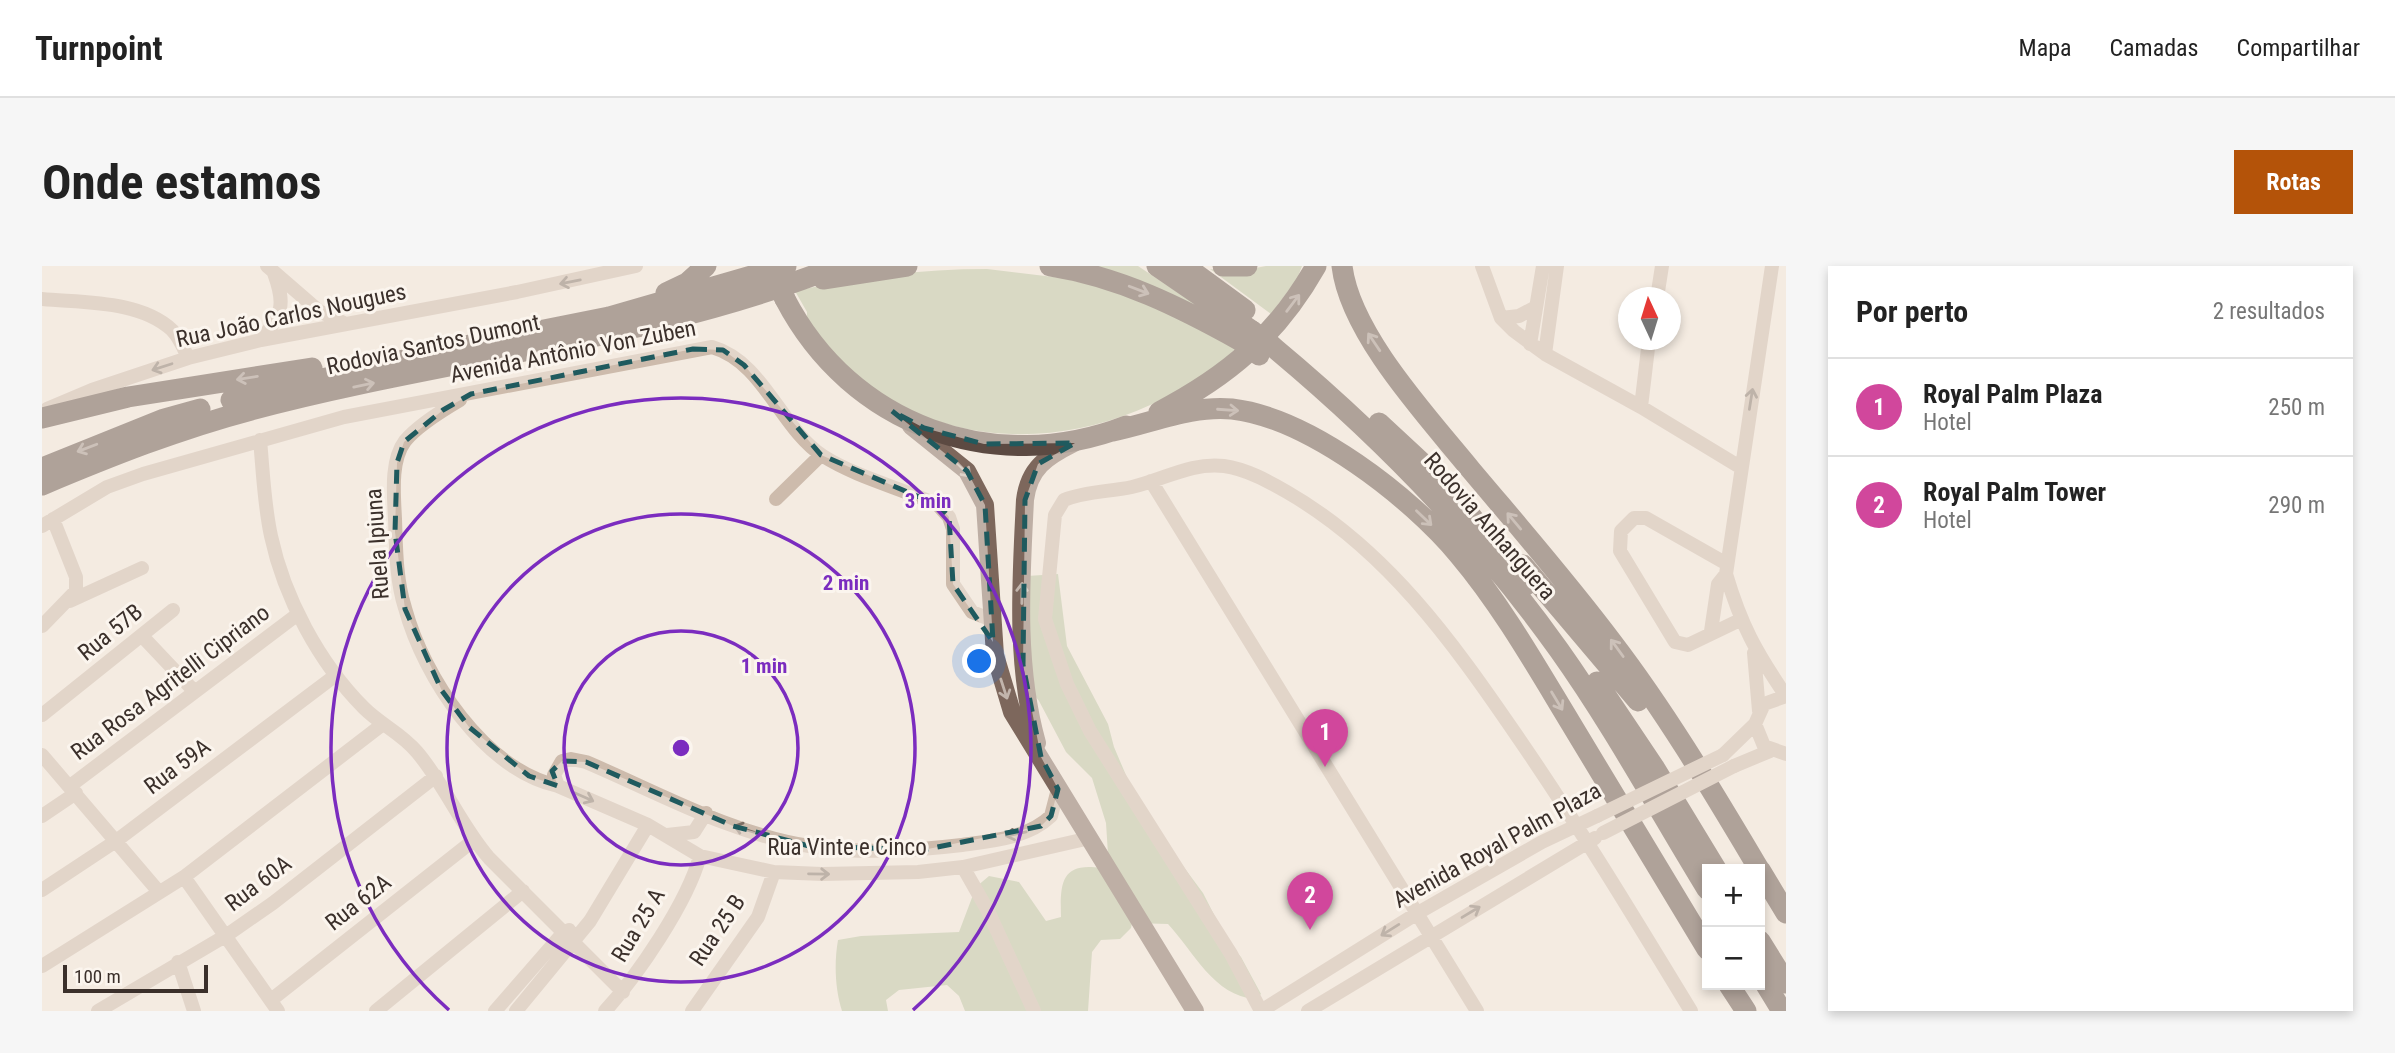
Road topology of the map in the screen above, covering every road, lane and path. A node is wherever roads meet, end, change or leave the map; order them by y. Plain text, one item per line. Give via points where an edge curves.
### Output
1 (636, 266) edge
2 (706, 266) edge
3 (769, 266) edge
4 (775, 266) edge
5 (838, 266) edge
6 (906, 266) edge
7 (1050, 266) edge
8 (1157, 266) edge
9 (1185, 266) edge
10 (1223, 266) edge
11 (1247, 266) edge
12 (1316, 266) edge
13 (1342, 266) edge
14 (1482, 266) edge
15 (1543, 266) edge
16 (1557, 266) edge
17 (1662, 266) edge
18 (1772, 266) edge
19 (271, 269) edge
20 (1659, 287) edge
21 (790, 292) edge
22 (42, 299) edge
23 (1536, 307) junction
24 (609, 317) junction
25 (1501, 318) junction
26 (348, 324) junction
27 (1251, 331) junction
28 (261, 340) junction
29 (1530, 344) junction
30 (1270, 346) junction
31 (460, 347) junction
32 (1648, 350) edge
33 (1545, 354) junction
34 (188, 358) junction
35 (471, 394) junction
36 (1641, 407) junction
37 (42, 411) edge
38 (891, 411) junction
39 (42, 418) edge
40 (1113, 431) junction
41 (261, 440) junction
42 (1075, 443) junction
43 (821, 455) junction
44 (1740, 467) junction
45 (42, 468) edge
46 (1151, 481) junction
47 (42, 485) edge
48 (776, 499) dead end
49 (47, 522) edge
50 (1479, 523) junction
51 (142, 568) dead end
52 (1727, 569) junction
53 (70, 601) junction
54 (173, 610) dead end
55 (298, 614) junction
56 (1740, 620) junction
57 (42, 626) edge
58 (993, 628) junction
59 (1712, 631) junction
60 (143, 637) junction
61 (1022, 639) junction
62 (1754, 648) junction
63 (336, 675) junction
64 (194, 691) junction
65 (1786, 696) edge
66 (42, 715) edge
67 (1757, 717) junction
68 (383, 724) junction
69 (1770, 751) junction
70 (1786, 754) edge
71 (42, 755) edge
72 (1041, 757) junction
73 (436, 776) junction
74 (558, 786) junction
75 (73, 789) junction
76 (1058, 789) junction
77 (706, 813) junction
78 (42, 816) edge
79 (1577, 824) junction
80 (648, 825) junction
81 (1734, 828) junction
82 (666, 835) junction
83 (1090, 838) junction
84 (116, 841) junction
85 (474, 841) junction
86 (1588, 841) junction
87 (700, 856) junction
88 (1713, 864) edge
89 (1756, 864) edge
90 (963, 867) junction
91 (774, 872) junction
92 (184, 877) junction
93 (1765, 878) edge
94 (1702, 881) edge
95 (42, 890) edge
96 (523, 891) junction
97 (159, 892) junction
98 (1416, 914) junction
99 (1786, 914) edge
100 (227, 935) junction
101 (1430, 936) junction
102 (568, 938) junction
103 (1702, 940) edge
104 (1765, 949) edge
105 (178, 962) junction
106 (42, 966) edge
107 (1765, 983) edge
108 (1786, 983) edge
109 (1733, 990) edge
110 (623, 992) junction
111 (120, 1005) edge
112 (275, 1005) edge
113 (97, 1011) edge
114 (194, 1011) edge
115 (376, 1011) edge
116 (495, 1011) edge
117 (516, 1011) edge
118 (605, 1011) edge
119 (692, 1011) edge
120 (1034, 1011) edge
121 (1195, 1011) edge
122 (1261, 1011) edge
123 (1308, 1011) edge
124 (1477, 1011) edge
125 (1691, 1011) edge
126 (1746, 1011) edge
127 (1782, 1011) edge

1 -> 26 street, Rua João Carlos Nougues
2 - 24 highway via 674,290
3 - 21 highway, bridge
4 - 21 highway, bridge
5 - 21 highway, Rodovia Santos Dumont
6 - 21 highway
7 -> 27 highway via 1105,278
8 - 27 highway, Rodovia Anhanguera
9 - 27 highway, Rodovia Anhanguera
10 - 11 highway
40 -> 12 highway via 1173,405 1233,368 1280,318
81 -> 13 highway via 1613,643 1414,401 1357,313
14 - 25 street
15 - 23 street
16 - 33 street
17 - 20 street
44 -> 18 street
19 - 26 street via 319,311
19 - 28 street via 283,297 281,309
21 - 24 highway, Rodovia Santos Dumont
21 - 38 highway via 815,347 841,376
47 -> 21 highway, Rodovia Santos Dumont via 178,430 253,409
22 - 34 street via 122,307 145,314 171,329
23 - 25 street
23 - 29 street
24 - 31 highway, Rodovia Santos Dumont
25 - 29 street
26 - 28 street, Rua João Carlos Nougues
27 - 30 highway, Rodovia Anhanguera
28 - 34 street, Rua João Carlos Nougues
29 - 33 street
30 - 50 highway, Rodovia Anhanguera via 1396,438
30 - 94 highway, Rodovia Anhanguera via 1388,450 1484,555 1559,650
31 -> 39 highway via 128,397
31 -> 45 highway, Rodovia Santos Dumont via 164,419
32 - 36 street
33 - 36 street
34 -> 37 street, Rua João Carlos Nougues
35 - 41 street, Avenida Antônio Von Zuben via 344,416
35 - 43 street, Avenida Antônio Von Zuben via 712,347 744,365
35 - 74 street, Ruela Ipiuna via 404,442 393,489 397,567 405,609 442,691 469,727 494,752 529,776
36 - 44 street
38 - 42 highway via 924,428 984,444
38 -> 58 main road via 967,471 975,483 988,522
40 - 42 highway
40 -> 103 highway via 1196,410 1231,409 1269,417 1342,456 1416,510 1479,579
41 - 49 street, Avenida Antônio Von Zuben via 107,487
41 - 55 street via 271,537
61 -> 42 main road via 1027,481 1038,464
43 - 48 street
43 - 58 street, Avenida Antônio Von Zuben via 938,505 953,529 953,583 972,612
44 - 52 street
46 - 79 street via 1192,468 1226,466 1272,484 1341,529 1416,598
46 - 98 street
46 - 122 street via 1064,500 1055,515 1045,619 1067,684 1090,731 1231,954
49 - 53 street via 76,577
50 - 81 highway via 1519,561 1629,689
50 - 88 highway, Rodovia Anhanguera via 1581,658
51 - 53 street
52 - 56 street
52 - 59 street via 1718,584
52 - 59 street via 1646,517 1634,518 1621,531 1620,551 1675,642 1688,645
53 - 57 street
54 - 60 street, Rua 57B
55 - 63 street
55 - 64 street, Rua Rosa Agritelli Cipriano
56 - 59 street
56 - 62 street
58 - 61 main road via 1006,628
58 -> 72 main road via 999,674 1012,712
60 - 64 street
60 - 66 street, Rua 57B
61 - 72 main road via 1030,712
62 - 65 street
62 - 67 street
63 - 68 street
63 - 84 street, Rua 59A
64 - 75 street, Rua Rosa Agritelli Cipriano
65 - 67 street, Avenida Royal Palm Plaza via 1770,699
67 - 69 street via 1759,739
67 - 79 street, Avenida Royal Palm Plaza, bridge via 1723,755
68 - 73 street via 398,732
68 - 92 street
69 - 70 street
69 - 86 street, Avenida Royal Palm Plaza, bridge
71 - 75 street
72 - 76 main road
73 - 85 street
73 - 100 street, Rua 60A
74 - 77 street, Rua Vinte e Cinco via 556,768 571,759
74 -> 80 street, Rua Vinte e Cinco
75 - 78 street, Rua Rosa Agritelli Cipriano
75 - 84 street
76 -> 77 street, Rua Vinte e Cinco via 1051,816 1028,832 978,843 900,851 809,846 733,826
76 - 83 main road
77 - 82 street via 694,832
79 - 86 street
79 - 98 street, Avenida Royal Palm Plaza
80 - 82 street, Rua Vinte e Cinco
80 - 102 street via 590,921
81 - 89 highway
82 - 87 street, Rua Vinte e Cinco
83 - 90 street, Rua Vinte e Cinco
83 - 121 main road
84 - 95 street, Rua 59A
84 - 97 street
85 - 96 street
85 - 112 street, Rua 62A
101 -> 86 street, Avenida Royal Palm Plaza
86 - 125 street
87 - 91 street, Rua Vinte e Cinco
87 - 110 street, Rua 25 A via 691,881
91 -> 90 street, Rua Vinte e Cinco via 860,874
90 - 120 street
91 - 119 street, Rua 25 B via 758,917
92 - 97 street
92 - 100 street
93 - 99 highway
96 - 102 street
96 - 115 street
97 - 106 street
98 - 101 street
98 -> 122 street, Avenida Royal Palm Plaza
100 - 105 street, Rua 60A
100 - 112 street
101 - 123 street, Avenida Royal Palm Plaza
101 - 124 street
102 - 110 street
102 - 116 street
102 - 117 street
104 - 108 highway
105 - 111 street, Rua 60A
105 - 114 street
107 - 127 highway
109 - 126 highway
110 - 118 street, Rua 25 A
111 - 113 street, Rua 60A

